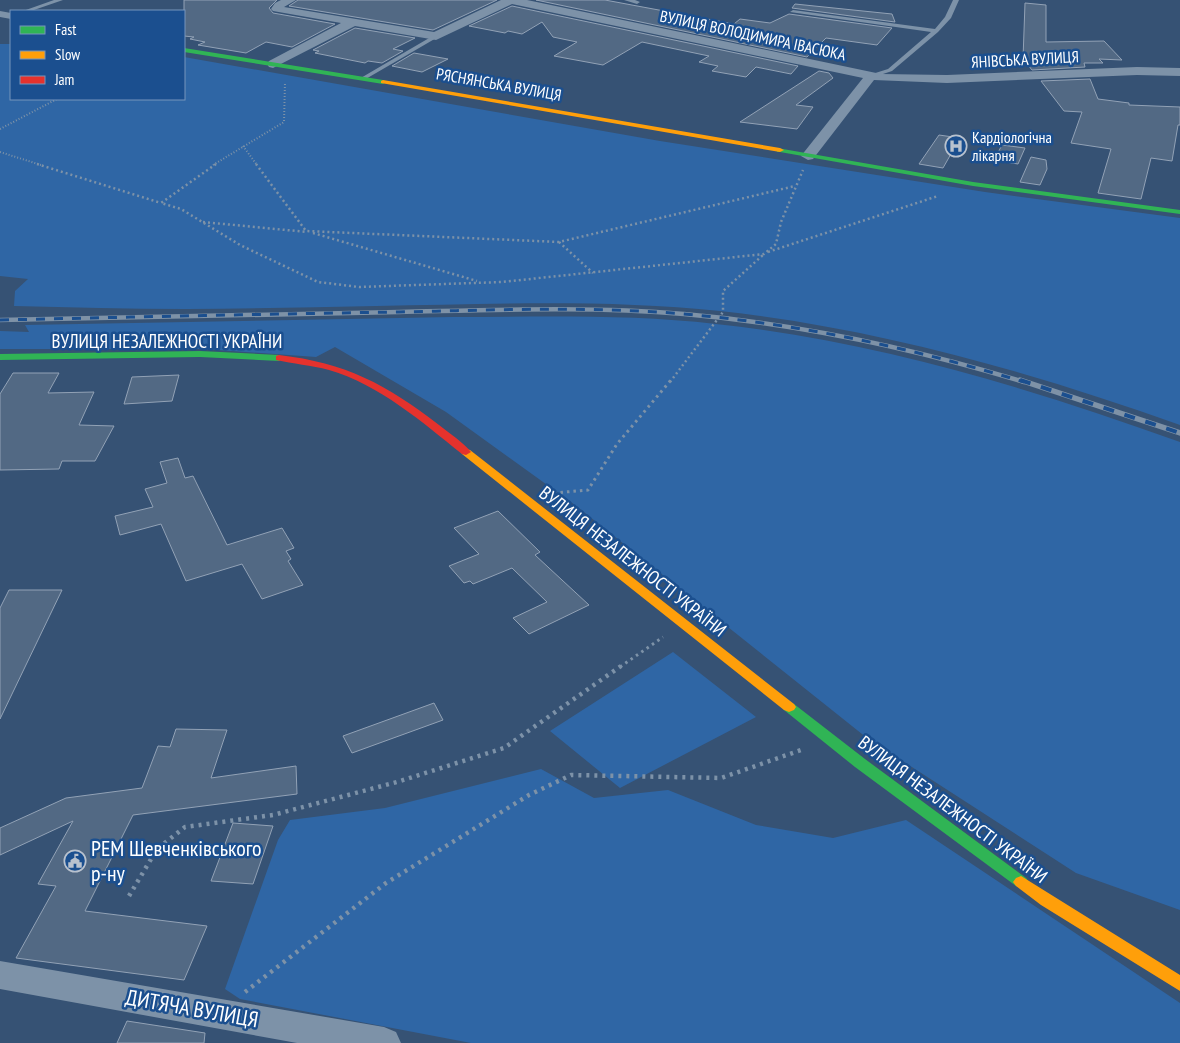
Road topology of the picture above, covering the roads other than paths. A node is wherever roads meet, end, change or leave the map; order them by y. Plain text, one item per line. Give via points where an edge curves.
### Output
1 (60, 0) edge
2 (290, 0) edge
3 (511, 0) edge
4 (628, 0) edge
5 (956, 0) edge
6 (637, 2) dead end
7 (29, 10) edge
8 (793, 12) dead end
9 (353, 22) junction
10 (936, 31) junction
11 (436, 36) junction
12 (185, 50) edge
13 (273, 64) junction
14 (1180, 72) edge
15 (871, 76) junction
16 (362, 79) junction
17 (808, 156) junction
18 (1180, 212) edge
19 (0, 357) edge
20 (0, 975) edge
21 (1180, 984) edge
22 (384, 1043) edge

1 - 7 lane
2 - 9 street via 279,4 277,9
3 - 11 street
3 - 15 street, ВУЛИЦЯ ВОЛОДИМИРА ІВАСЮКА
4 - 6 lane
5 - 10 lane via 948,18
8 - 10 lane
9 - 11 street
9 - 13 street
10 - 15 lane via 890,70
11 - 16 lane
12 - 13 street, РЯСНЯНСЬКА ВУЛИЦЯ
13 - 16 street, РЯСНЯНСЬКА ВУЛИЦЯ
14 - 15 street, ЯНІВСЬКА ВУЛИЦЯ via 947,79
15 - 17 street
16 - 17 street, РЯСНЯНСЬКА ВУЛИЦЯ
17 - 18 street, РЯСНЯНСЬКА ВУЛИЦЯ via 973,184
19 - 21 street, ВУЛИЦЯ НЕЗАЛЕЖНОСТІ УКРАЇНИ via 200,354 305,360 348,372 398,398 860,762 1046,900
20 - 22 street, ДИТЯЧА ВУЛИЦЯ

